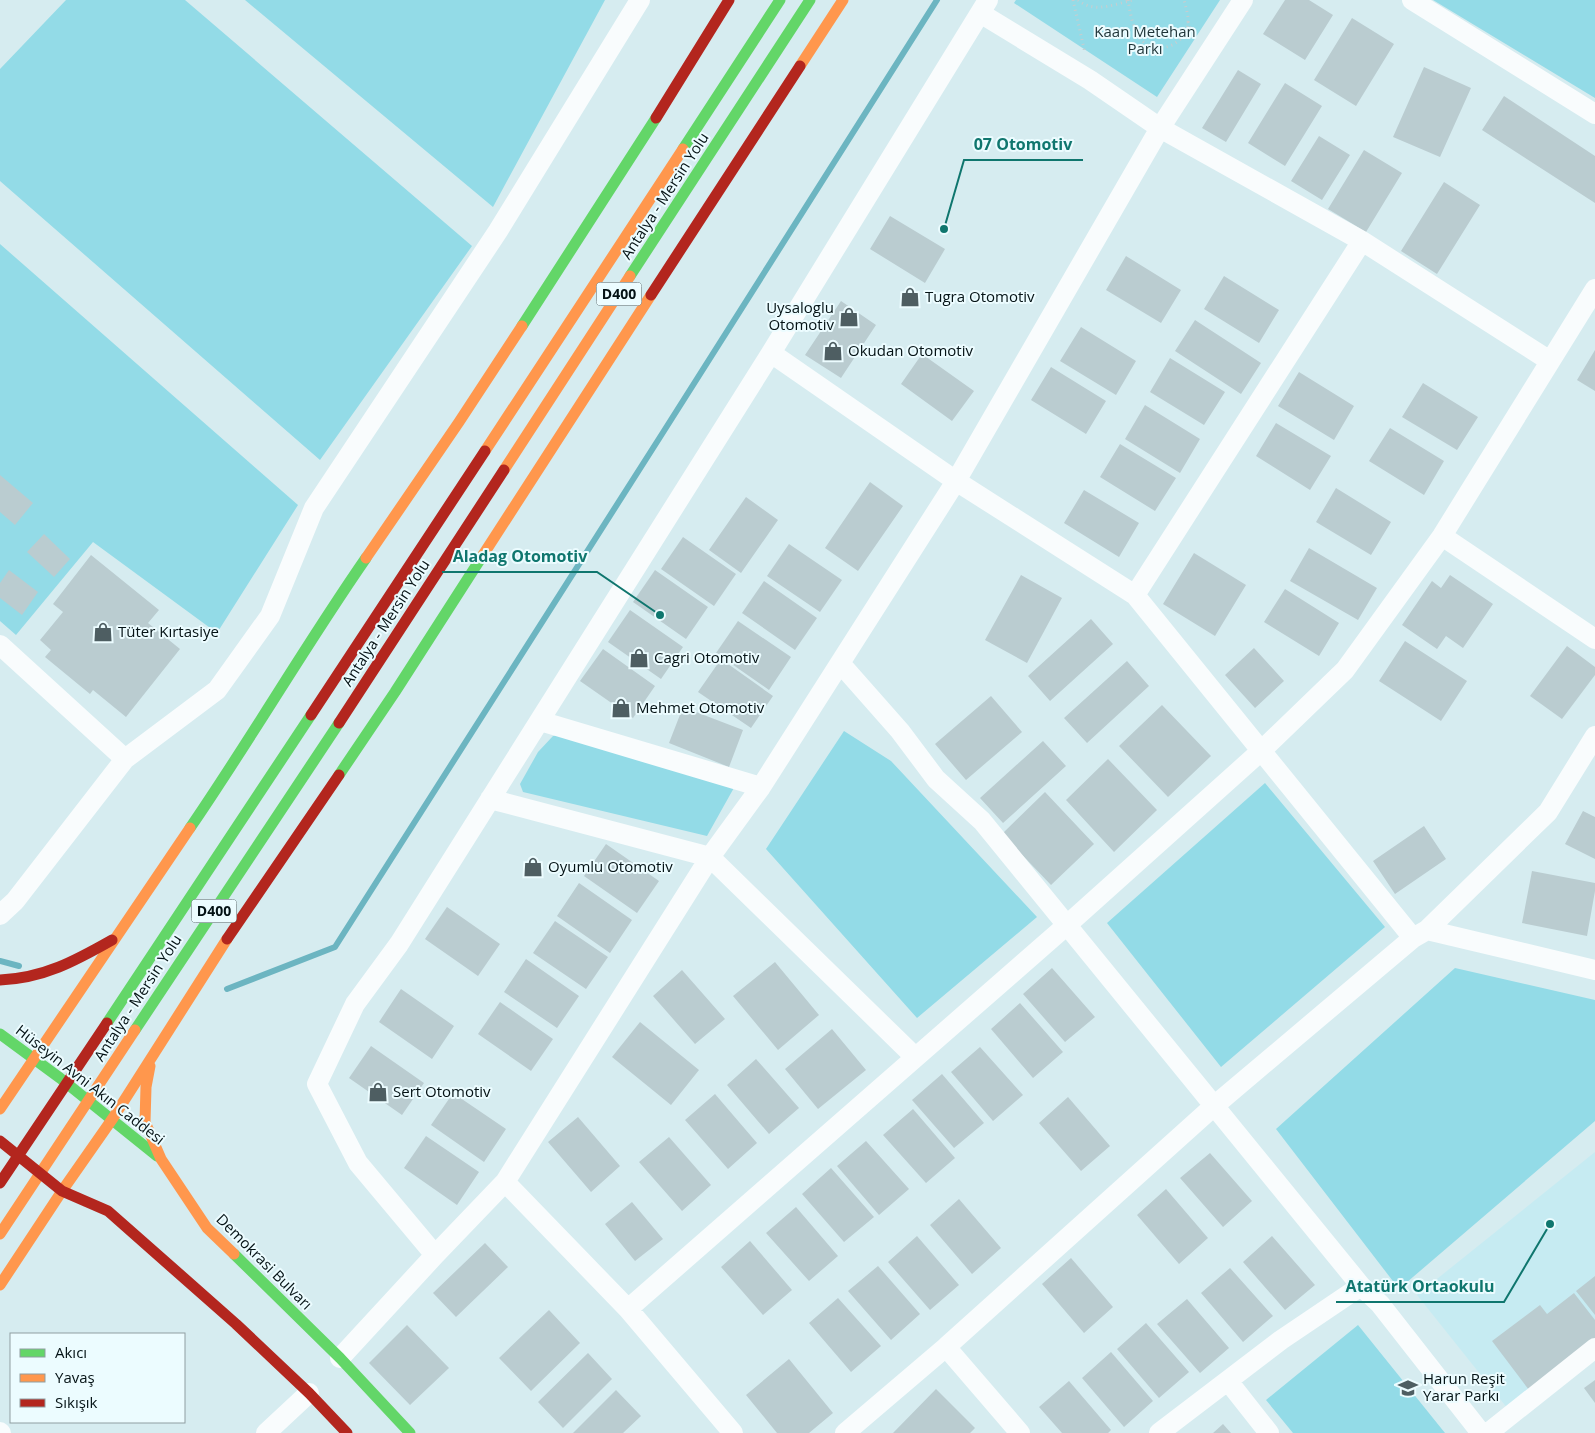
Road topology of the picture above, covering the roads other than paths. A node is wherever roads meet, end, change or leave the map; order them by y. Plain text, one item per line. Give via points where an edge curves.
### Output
1 (640, 0) edge
2 (729, 0) edge
3 (780, 0) edge
4 (810, 0) edge
5 (843, 0) edge
6 (1243, 0) edge
7 (1412, 0) edge
8 (984, 6) edge
9 (1595, 114) edge
10 (1160, 128) junction
11 (1362, 241) junction
12 (1595, 288) edge
13 (771, 353) junction
14 (1550, 361) junction
15 (956, 480) junction
16 (1442, 536) junction
17 (1134, 596) junction
18 (1595, 639) edge
19 (0, 645) edge
20 (840, 663) junction
21 (540, 721) junction
22 (1595, 736) edge
23 (1261, 751) junction
24 (125, 760) junction
25 (761, 787) junction
26 (490, 799) junction
27 (710, 857) junction
28 (0, 915) edge
29 (1067, 925) junction
30 (1420, 934) junction
31 (116, 939) junction
32 (1595, 970) edge
33 (0, 980) edge
34 (0, 1034) edge
35 (152, 1056) junction
36 (915, 1057) junction
37 (35, 1058) junction
38 (1214, 1106) junction
39 (0, 1109) edge
40 (113, 1118) junction
41 (0, 1141) edge
42 (160, 1159) junction
43 (505, 1182) junction
44 (0, 1183) edge
45 (62, 1191) junction
46 (0, 1234) edge
47 (435, 1255) junction
48 (0, 1285) edge
49 (1361, 1286) junction
50 (628, 1309) junction
51 (946, 1347) junction
52 (1595, 1348) edge
53 (340, 1358) junction
54 (1228, 1381) junction
55 (309, 1393) junction
56 (266, 1433) edge
57 (347, 1433) edge
58 (410, 1433) edge
59 (733, 1433) edge
60 (846, 1433) edge
61 (1020, 1433) edge
62 (1159, 1433) edge
63 (1269, 1433) edge
64 (1481, 1433) edge
65 (1488, 1433) edge

1 - 24 street via 498,231 314,508 270,616 217,690
2 - 31 main road via 460,422 342,592 235,762
3 - 44 main road, Antalya - Mersin Yolu / D400 via 407,572
4 - 46 main road, Antalya - Mersin Yolu / D400 via 428,588
5 - 35 main road via 395,692
6 - 10 street
7 - 9 street
8 - 10 street
8 - 13 street
10 - 11 street
10 - 15 street
11 - 14 street
11 - 17 street
12 - 14 street
13 - 15 street
13 - 21 street
14 - 16 street
15 - 17 street
15 - 20 street
16 - 18 street
16 - 23 street via 1345,670
17 - 23 street
19 - 24 street
20 - 25 street
20 - 29 street via 936,779 982,821
21 - 25 street
21 - 26 street
22 - 30 street via 1548,812
23 - 29 street
23 - 30 street
24 - 28 street via 15,901
25 - 27 street
26 - 27 street
26 - 47 street via 399,944 355,1004 317,1084 358,1163
27 - 36 street
27 - 43 street
29 - 36 street
29 - 38 street
30 - 32 street
30 - 38 street
31 - 33 main road via 60,969 29,978
31 - 37 main road
34 - 37 main road, Hüseyin Avni Akın Caddesi
35 - 40 main road
35 - 42 main road, Demokrasi Bulvarı via 146,1086 145,1122
36 - 50 street
37 - 39 main road
37 - 40 main road, Hüseyin Avni Akın Caddesi
38 - 49 street
38 - 51 street
40 - 42 main road, Hüseyin Avni Akın Caddesi
40 - 45 main road
41 - 45 main road
42 - 53 main road, Demokrasi Bulvarı via 207,1228
43 - 47 street
43 - 50 street
45 - 48 main road
45 - 55 main road via 108,1211
47 - 53 street
49 - 54 street via 1281,1340
49 - 64 street via 1380,1304
50 - 59 street
51 - 60 street
51 - 61 street
52 - 65 street
53 - 58 main road, Demokrasi Bulvarı
54 - 62 street
54 - 63 street
55 - 56 street
55 - 57 main road

